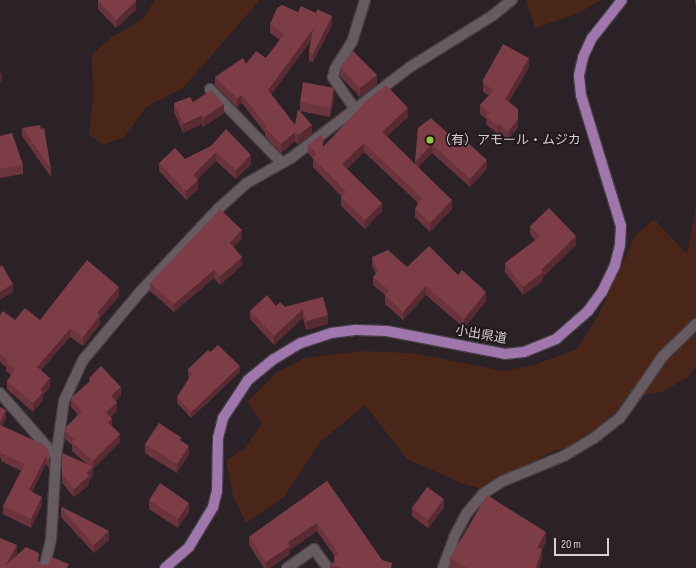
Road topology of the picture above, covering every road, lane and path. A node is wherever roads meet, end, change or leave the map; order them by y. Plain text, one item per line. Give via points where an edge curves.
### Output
1 (365, 0) edge
2 (512, 0) edge
3 (622, 0) edge
4 (210, 89) edge
5 (355, 109) junction
6 (282, 163) junction
7 (696, 324) edge
8 (0, 393) edge
9 (56, 457) junction
10 (44, 568) edge
11 (165, 568) edge
12 (287, 568) edge
13 (328, 568) edge
14 (443, 568) edge

1 - 5 street via 354,36 333,77
2 - 5 street via 492,16 410,67
3 - 11 main road, 小出県道 via 592,38 579,75 581,95 621,226 615,265 602,292 588,311 556,339 524,352 505,354 387,331 357,330 331,333 316,338 274,359 248,380 223,418 218,438 217,491 213,507 189,547
4 - 6 street
5 - 6 street
6 - 9 street via 247,183 218,210 140,292 83,360 64,401
7 - 14 street via 663,356 620,418 564,456 503,481 484,493 467,514 454,537
8 - 9 street
9 - 10 street via 52,540
12 - 13 street via 314,549

